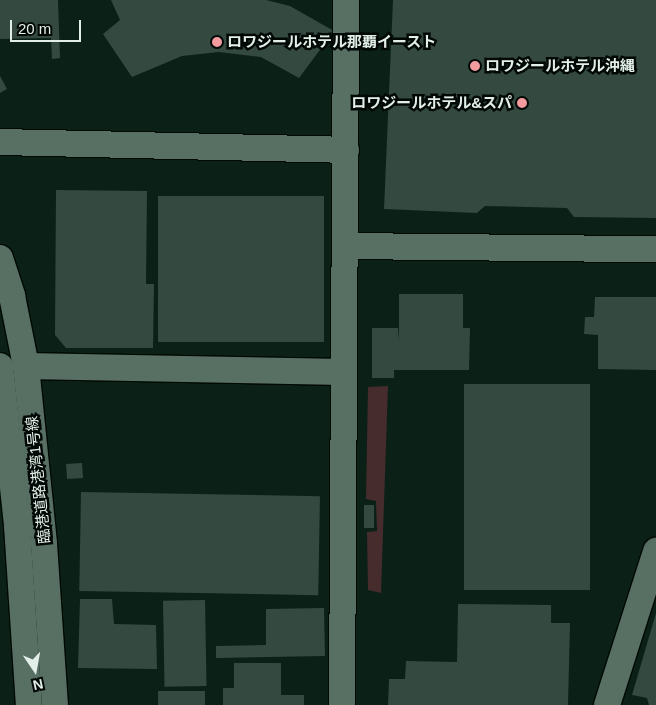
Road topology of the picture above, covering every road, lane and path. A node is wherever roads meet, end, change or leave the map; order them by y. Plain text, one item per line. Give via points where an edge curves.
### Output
1 (346, 0) edge
2 (0, 142) edge
3 (346, 150) junction
4 (345, 246) junction
5 (656, 249) edge
6 (0, 258) edge
7 (0, 366) edge
8 (26, 366) junction
9 (344, 372) junction
10 (656, 551) edge
11 (11, 581) edge
12 (29, 705) edge
13 (55, 705) edge
14 (342, 705) edge
15 (607, 705) edge

1 - 3 street
2 - 3 street
3 - 4 street
4 - 5 street
4 - 9 street
6 - 8 street, 臨港道路港湾1号線 via 12,296
7 - 11 street, 臨港道路港湾1号線
8 - 9 street
8 - 13 street, 臨港道路港湾1号線
9 - 14 street
10 - 15 street
11 - 12 street, 臨港道路港湾1号線

